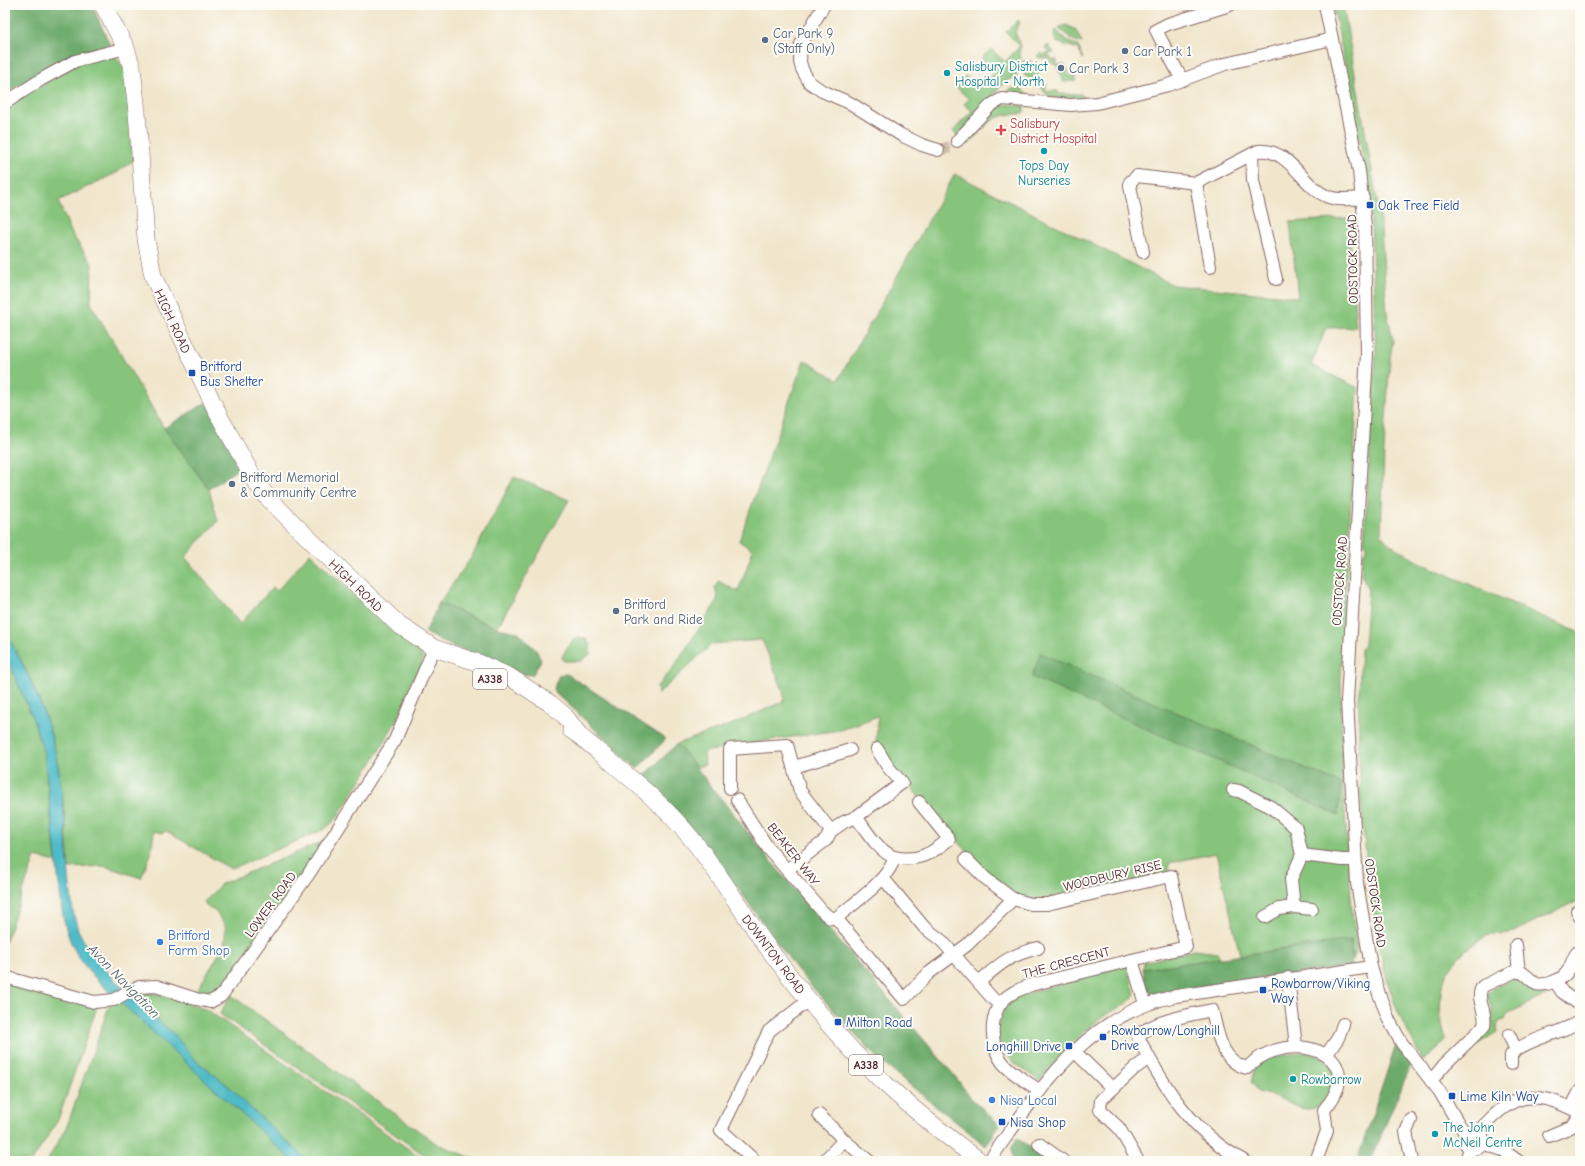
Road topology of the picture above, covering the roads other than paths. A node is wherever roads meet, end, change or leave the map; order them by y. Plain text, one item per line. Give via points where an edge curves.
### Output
1 (103, 5) edge
2 (824, 5) edge
3 (1230, 5) edge
4 (1325, 5) edge
5 (1332, 40) junction
6 (126, 48) junction
7 (1182, 80) junction
8 (5, 104) edge
9 (957, 141) tunnel mouth
10 (938, 150) tunnel mouth
11 (1252, 154) junction
12 (1196, 183) junction
13 (1363, 198) junction
14 (1143, 252) dead end
15 (1210, 267) dead end
16 (1276, 279) dead end
17 (434, 648) junction
18 (877, 749) dead end
19 (850, 750) dead end
20 (794, 767) junction
21 (730, 788) dead end
22 (1237, 793) dead end
23 (737, 800) dead end
24 (919, 802) dead end
25 (856, 817) junction
26 (831, 831) junction
27 (1302, 855) junction
28 (894, 857) junction
29 (966, 859) dead end
30 (1355, 860) junction
31 (787, 870) junction
32 (883, 878) junction
33 (1013, 899) junction
34 (1294, 907) junction
35 (1312, 909) dead end
36 (1265, 917) dead end
37 (836, 918) junction
38 (1516, 945) dead end
39 (1186, 947) joint
40 (1038, 948) dead end
41 (1580, 950) edge
42 (954, 954) junction
43 (1132, 960) junction
44 (1372, 967) junction
45 (1518, 972) junction
46 (5, 977) edge
47 (1288, 978) junction
48 (1555, 981) junction
49 (979, 982) junction
50 (809, 1000) junction
51 (1000, 1004) junction
52 (1145, 1004) junction
53 (1580, 1006) edge
54 (1580, 1021) edge
55 (1343, 1024) dead end
56 (1509, 1034) dead end
57 (1296, 1046) junction
58 (1516, 1050) junction
59 (1074, 1051) junction
60 (1327, 1054) junction
61 (1149, 1058) junction
62 (1511, 1064) dead end
63 (1431, 1080) junction
64 (1112, 1088) junction
65 (1580, 1091) edge
66 (1040, 1092) junction
67 (1577, 1112) edge
68 (819, 1115) dead end
69 (1411, 1120) dead end
70 (1472, 1133) junction
71 (1549, 1136) dead end
72 (844, 1140) junction
73 (1039, 1144) dead end
74 (1482, 1144) junction
75 (1470, 1148) junction
76 (755, 1161) edge
77 (824, 1161) edge
78 (869, 1161) edge
79 (980, 1161) edge
80 (989, 1161) edge
81 (1063, 1161) edge
82 (1138, 1161) edge
83 (1244, 1161) edge
84 (1316, 1161) edge
85 (1412, 1161) edge
86 (1466, 1161) edge
87 (1518, 1161) edge

1 - 6 highway, HIGH ROAD / A338
2 - 10 street via 801,44 800,62 810,82 901,135
3 - 7 street via 1156,30
4 - 5 street, ODSTOCK ROAD
5 - 7 street via 1224,64
5 - 13 street, ODSTOCK ROAD
6 - 8 street via 75,62 42,79
6 - 17 highway, HIGH ROAD / A338 via 136,92 146,239 153,276 235,447 261,488 301,531 388,616 416,638
7 - 9 street via 1132,95 1088,104 1002,99 991,105
11 - 12 street
11 - 13 street via 1263,151 1278,155 1328,197
11 - 16 street via 1254,181
12 - 14 street via 1140,176 1130,182
12 - 15 street
13 - 30 street, ODSTOCK ROAD via 1367,354 1347,701
17 - 46 street, LOWER ROAD via 395,740 308,875 221,996 210,1002 156,986 139,987 114,1000 94,1002
17 - 50 highway, DOWNTON ROAD / A338 via 525,700 580,736 645,791 691,838 770,951
18 - 25 street via 888,767 906,787
19 - 20 street
20 - 21 street via 787,746 730,749
20 - 26 street via 800,791
22 - 27 street via 1271,807 1296,828
23 - 31 street, BEAKER WAY via 768,848
24 - 28 street via 949,841 923,857
25 - 26 street
25 - 28 street via 881,848
26 - 31 street via 826,840
27 - 30 street
27 - 34 street via 1291,879
28 - 32 street via 893,864
29 - 33 street, WOODBURY RISE via 985,878
30 - 44 street, ODSTOCK ROAD
31 - 37 street, BEAKER WAY via 822,911 830,918
32 - 37 street
32 - 42 street via 924,927
33 - 39 street, WOODBURY RISE via 1031,904 1047,904 1171,876
33 - 42 street
34 - 35 street
34 - 36 street via 1279,909
37 - 42 street, BEAKER WAY via 904,999 929,973
38 - 45 street
39 - 43 street, THE CRESCENT
40 - 49 street via 1016,954 1000,963
41 - 48 street via 1574,956 1568,972
42 - 49 street
43 - 51 street, THE CRESCENT via 1025,987
43 - 52 street
44 - 47 street
44 - 63 street, ODSTOCK ROAD via 1379,994 1394,1030
45 - 48 street via 1536,984 1545,985
45 - 63 street via 1481,988 1479,994 1485,1017 1484,1026
47 - 52 street via 1176,996
47 - 57 street
48 - 53 street via 1562,992
49 - 51 street
50 - 76 street via 769,1031 721,1130
50 - 79 highway, DOWNTON ROAD / A338 via 878,1077 925,1119
51 - 66 street via 993,1026 997,1052 1005,1064
52 - 59 street via 1108,1023
54 - 58 street
55 - 60 street via 1338,1038
56 - 58 street
57 - 60 street via 1316,1049
57 - 61 street via 1266,1053 1256,1058 1247,1068 1239,1066 1222,1048 1212,1010 1168,1021 1142,1031 1138,1037
58 - 62 street via 1510,1058
59 - 64 street
59 - 66 street
60 - 84 street via 1336,1066 1339,1078 1336,1092 1324,1110 1327,1131
61 - 64 street
61 - 83 street via 1173,1098 1193,1123 1230,1154
63 - 70 street, ODSTOCK ROAD
64 - 82 street via 1101,1100 1100,1110 1119,1128
65 - 67 street
66 - 80 street
67 - 70 street via 1548,1099 1516,1100 1497,1111
67 - 71 street via 1573,1126
68 - 72 street
69 - 85 street via 1406,1132
70 - 74 street, ODSTOCK ROAD via 1482,1135
70 - 75 street, ODSTOCK ROAD via 1465,1142
72 - 77 street
72 - 78 street
73 - 81 street
74 - 75 street
74 - 87 street via 1503,1150
75 - 86 street

